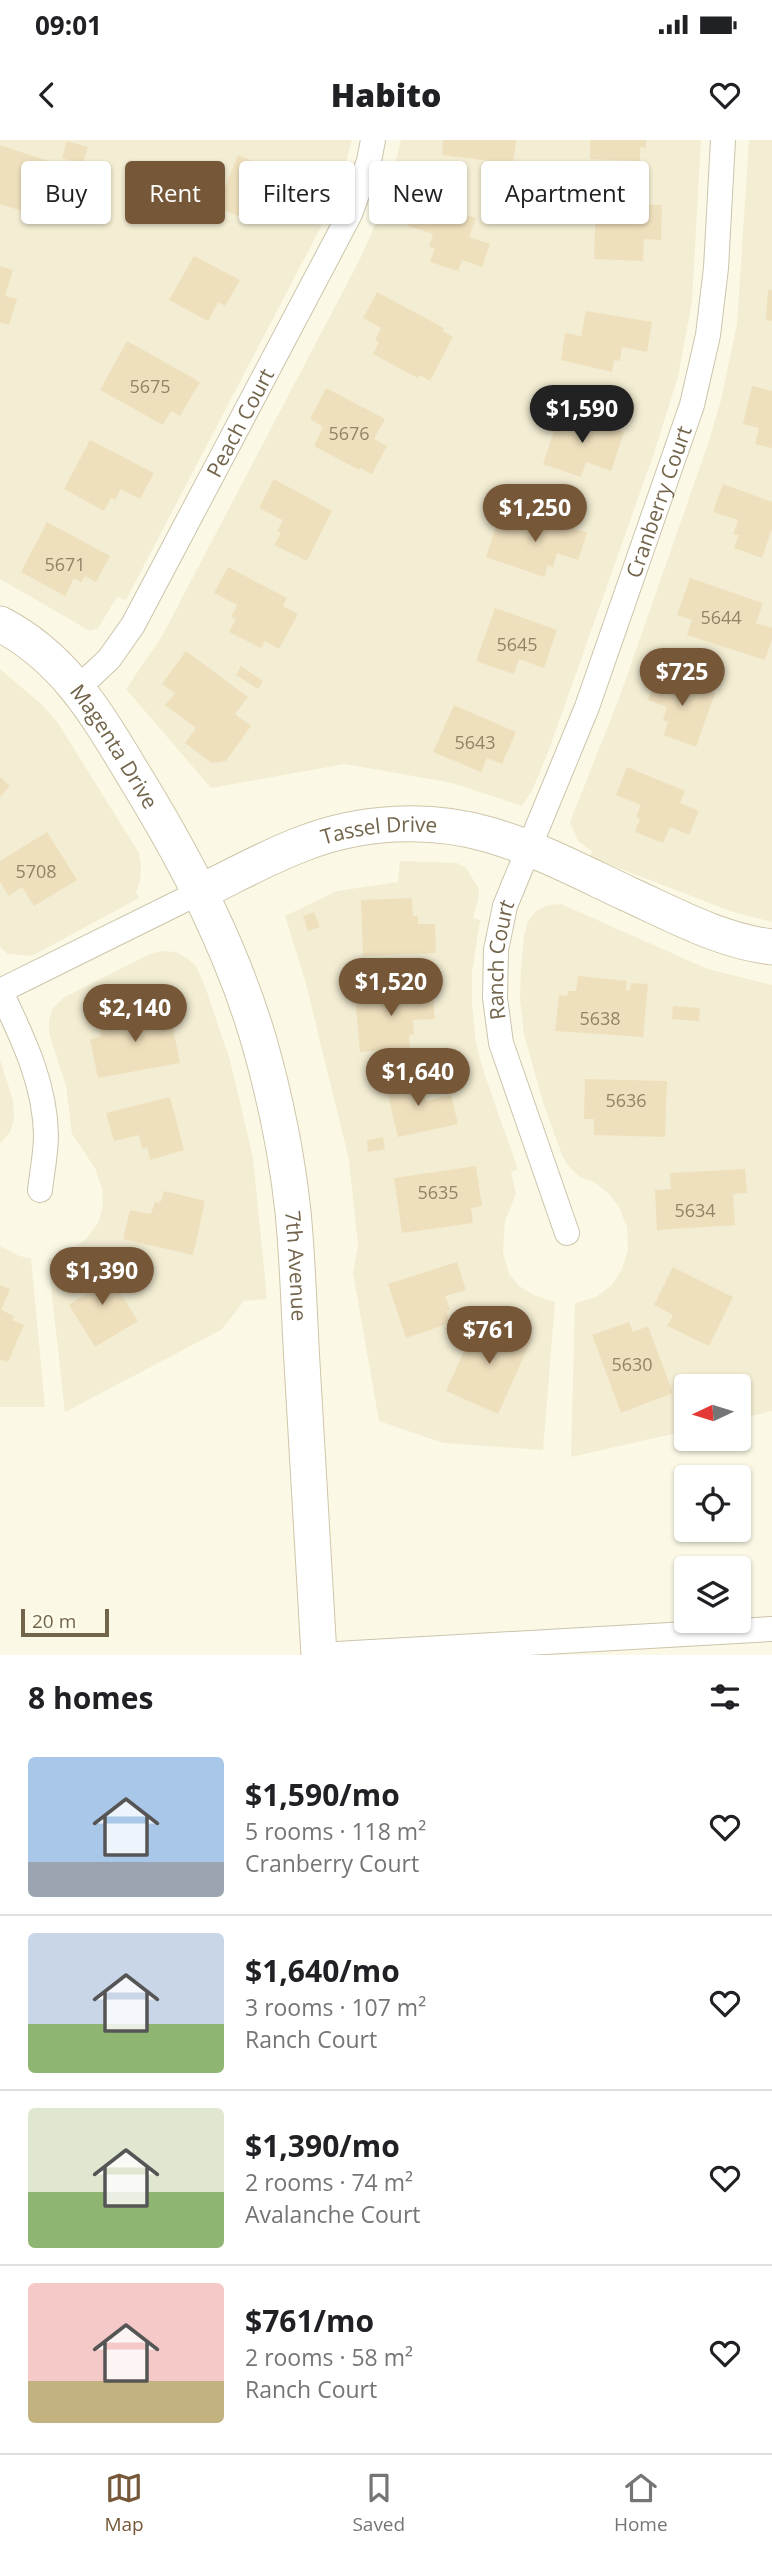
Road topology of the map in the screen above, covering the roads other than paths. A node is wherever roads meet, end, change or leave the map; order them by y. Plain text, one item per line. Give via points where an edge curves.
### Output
1 (373, 140) edge
2 (723, 140) edge
3 (0, 624) edge
4 (78, 688) junction
5 (528, 848) junction
6 (200, 892) junction
7 (772, 947) edge
8 (0, 991) edge
9 (40, 1190) dead end
10 (567, 1233) dead end
11 (772, 1629) edge
12 (318, 1655) edge

1 - 4 street, Peach Court via 350,214 133,625 109,659
2 - 5 street, Cranberry Court via 716,268 708,335 692,405 587,707
3 - 4 main road, Magenta Drive via 48,657
4 - 6 main road, Magenta Drive via 166,827
5 - 6 main road, Tassel Drive via 442,825 347,830 301,844
5 - 7 main road, Tassel Drive via 710,932
5 - 10 street, Ranch Court via 505,906 496,950 495,998 501,1043
6 - 8 street, Tassel Drive
6 - 12 main road, 7th Avenue via 234,967 259,1041 282,1138 293,1212
8 - 9 street via 32,1058 42,1096 46,1137
11 - 12 street

